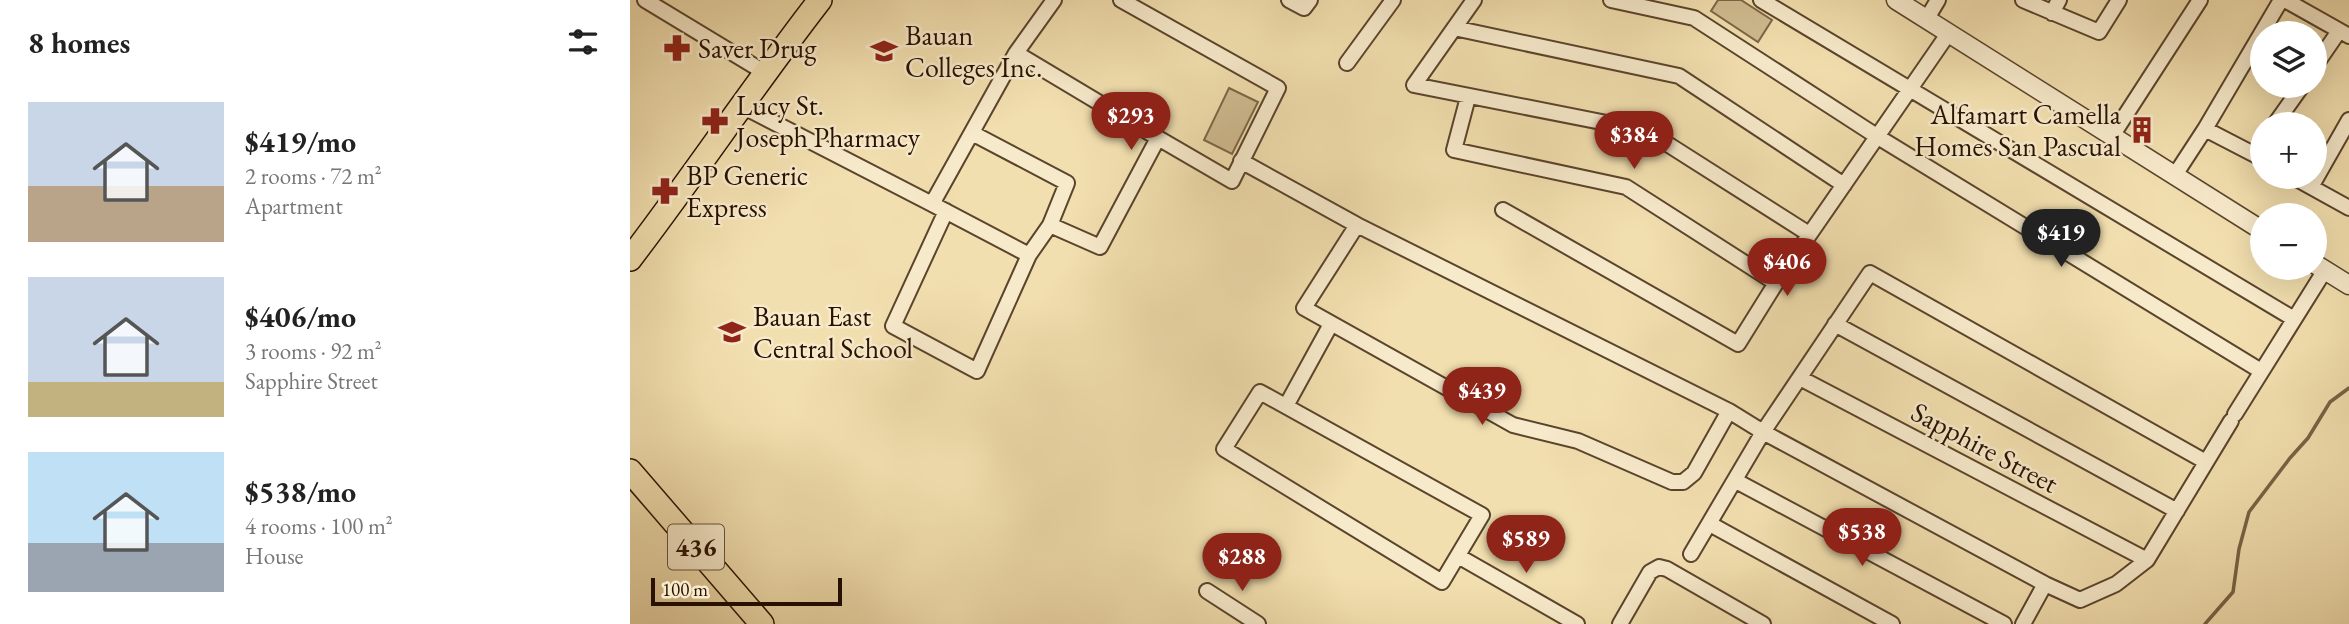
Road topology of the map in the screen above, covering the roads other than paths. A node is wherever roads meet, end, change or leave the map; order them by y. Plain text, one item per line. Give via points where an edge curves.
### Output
1 (645, 0) edge
2 (820, 0) edge
3 (1054, 0) edge
4 (1121, 0) edge
5 (1289, 0) edge
6 (1310, 0) edge
7 (1392, 0) edge
8 (1474, 0) edge
9 (1611, 0) edge
10 (1761, 0) edge
11 (1896, 0) edge
12 (1938, 0) edge
13 (2023, 0) edge
14 (2119, 0) edge
15 (2200, 0) edge
16 (2283, 0) edge
17 (2055, 6) edge
18 (1926, 20) junction
19 (1454, 28) junction
20 (1948, 33) junction
21 (2344, 33) edge
22 (2327, 52) edge
23 (1016, 53) junction
24 (1347, 63) dead end
25 (765, 72) junction
26 (1910, 89) junction
27 (1468, 97) junction
28 (742, 106) junction
29 (2349, 120) edge
30 (2205, 129) junction
31 (972, 132) junction
32 (2112, 136) junction
33 (1878, 137) junction
34 (1158, 138) junction
35 (2250, 148) edge
36 (2327, 159) edge
37 (1241, 161) junction
38 (2175, 175) junction
39 (1844, 185) junction
40 (2315, 189) edge
41 (939, 207) junction
42 (2349, 208) edge
43 (1503, 210) dead end
44 (2250, 223) edge
45 (1050, 225) junction
46 (1357, 225) junction
47 (1809, 234) junction
48 (1029, 255) junction
49 (630, 260) edge
50 (2327, 271) edge
51 (2314, 280) edge
52 (1776, 283) junction
53 (2349, 285) edge
54 (2294, 319) junction
55 (1331, 324) junction
56 (1835, 324) junction
57 (2261, 371) junction
58 (1800, 378) junction
59 (1286, 406) junction
60 (1729, 411) junction
61 (1763, 432) junction
62 (2206, 462) junction
63 (630, 471) edge
64 (1736, 481) junction
65 (2177, 511) junction
66 (1710, 524) junction
67 (1691, 554) dead end
68 (1458, 556) junction
69 (2147, 560) junction
70 (2045, 584) junction
71 (1207, 591) dead end
72 (762, 624) edge
73 (1258, 624) edge
74 (1577, 624) edge
75 (1620, 624) edge
76 (1763, 624) edge
77 (1892, 624) edge
78 (2004, 624) edge
79 (2022, 624) edge

1 - 25 street
2 - 25 main road
3 - 23 street
4 - 37 street via 1278,88
5 - 6 street via 1304,8
7 - 24 street
8 - 19 street
9 - 33 street via 1694,18
10 - 26 street
11 - 18 street
12 - 18 street
13 - 17 street
14 - 17 street via 2099,32
15 - 32 street
16 - 21 street
16 - 30 street
18 - 20 street
19 - 27 street via 1414,85
19 - 39 street via 1679,76
20 - 26 street
20 - 32 street
21 - 22 street
23 - 31 street
23 - 34 street
25 - 28 main road
26 - 33 street
26 - 54 street
27 - 47 street via 1647,131
27 - 52 street via 1454,150 1626,187
28 - 41 street
28 - 49 main road
29 - 36 street
30 - 35 street
30 - 38 street
31 - 41 street
31 - 45 street via 1067,183
32 - 38 street
33 - 39 street
33 - 57 street
34 - 37 street via 1232,181
34 - 45 street via 1100,247
37 - 46 street
38 - 44 street
39 - 47 street
40 - 42 street
41 - 48 street
41 - 48 street via 892,326 977,371
43 - 52 street via 1738,344
45 - 48 street
46 - 55 street via 1304,308
46 - 60 street
47 - 52 street
50 - 53 street
51 - 54 street
54 - 57 street
55 - 59 street
55 - 60 street via 1513,425 1578,440 1672,482 1683,482 1694,473
56 - 58 street
56 - 62 street via 1870,273
56 - 65 street
57 - 62 street
58 - 61 street
58 - 69 street, Sapphire Street
59 - 68 street via 1482,515
59 - 68 street via 1260,392 1224,449 1442,582
60 - 61 street
61 - 64 street
61 - 70 street
62 - 65 street
63 - 72 main road, 436
64 - 66 street
64 - 78 street
65 - 69 street
66 - 67 street
66 - 77 street
68 - 74 street
69 - 70 street via 2116,584 2080,600
70 - 79 street
71 - 73 street
75 - 76 street via 1650,572 1659,567

